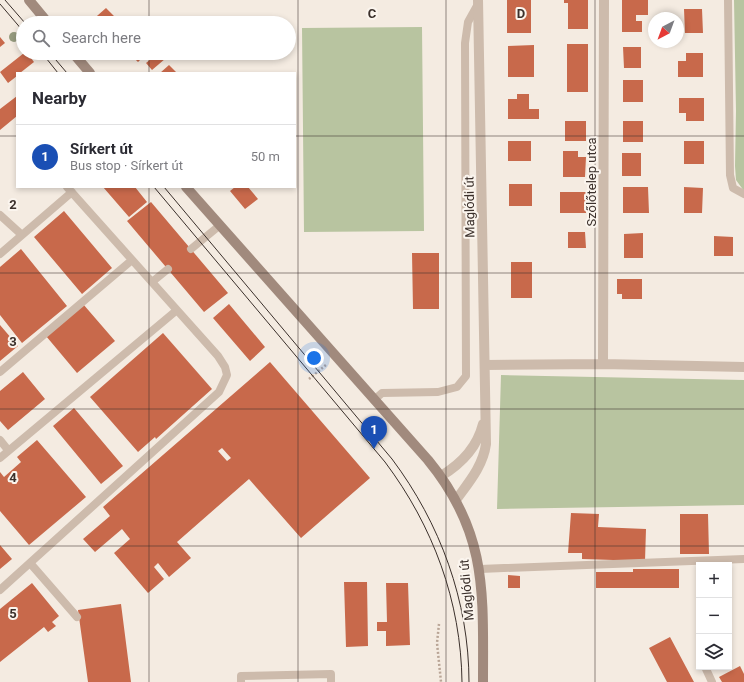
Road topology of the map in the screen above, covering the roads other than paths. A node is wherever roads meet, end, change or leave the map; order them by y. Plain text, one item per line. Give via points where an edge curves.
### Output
1 (29, 0) edge
2 (604, 0) edge
3 (728, 0) edge
4 (478, 2) edge
5 (42, 16) edge
6 (80, 60) edge
7 (89, 72) edge
8 (187, 188) edge
9 (69, 189) edge
10 (744, 194) edge
11 (0, 215) edge
12 (219, 226) junction
13 (22, 235) junction
14 (191, 249) dead end
15 (0, 254) edge
16 (132, 260) junction
17 (168, 269) dead end
18 (152, 282) junction
19 (177, 310) junction
20 (603, 364) junction
21 (484, 365) junction
22 (744, 367) edge
23 (0, 372) edge
24 (374, 400) junction
25 (485, 414) junction
26 (0, 440) edge
27 (8, 450) junction
28 (0, 458) edge
29 (441, 476) junction
30 (456, 500) junction
31 (744, 559) edge
32 (30, 563) junction
33 (480, 569) junction
34 (0, 590) edge
35 (77, 617) dead end
36 (706, 670) edge
37 (302, 679) edge
38 (241, 682) edge
39 (331, 682) edge
40 (483, 682) edge
41 (712, 682) edge

1 - 5 street
2 - 20 street, Szőlőtelep utca
3 - 10 lane via 730,176 733,188
4 - 21 street, Maglódi út
4 - 24 lane via 468,22 465,42 466,376 457,387 438,392 382,393
6 - 7 street
8 - 12 street
9 - 13 lane
9 - 16 lane
11 - 13 lane
12 - 14 lane
12 - 24 street
13 - 15 lane
16 - 18 lane
16 - 23 lane
17 - 18 lane
18 - 19 lane
19 - 27 lane
19 - 32 lane via 225,367 227,375 222,386
20 - 21 street
20 - 22 street
21 - 25 street, Maglódi út
24 - 29 street
25 - 29 street, Maglódi út via 475,445 459,464
25 - 30 street, Maglódi út via 484,455 480,466
26 - 27 lane
27 - 28 lane
29 - 30 street, Maglódi út
30 - 33 street, Maglódi út via 470,530
31 - 33 lane
32 - 34 lane
32 - 35 lane
33 - 40 street, Maglódi út
36 - 41 lane
37 - 38 lane via 241,676
37 - 39 lane via 331,674

